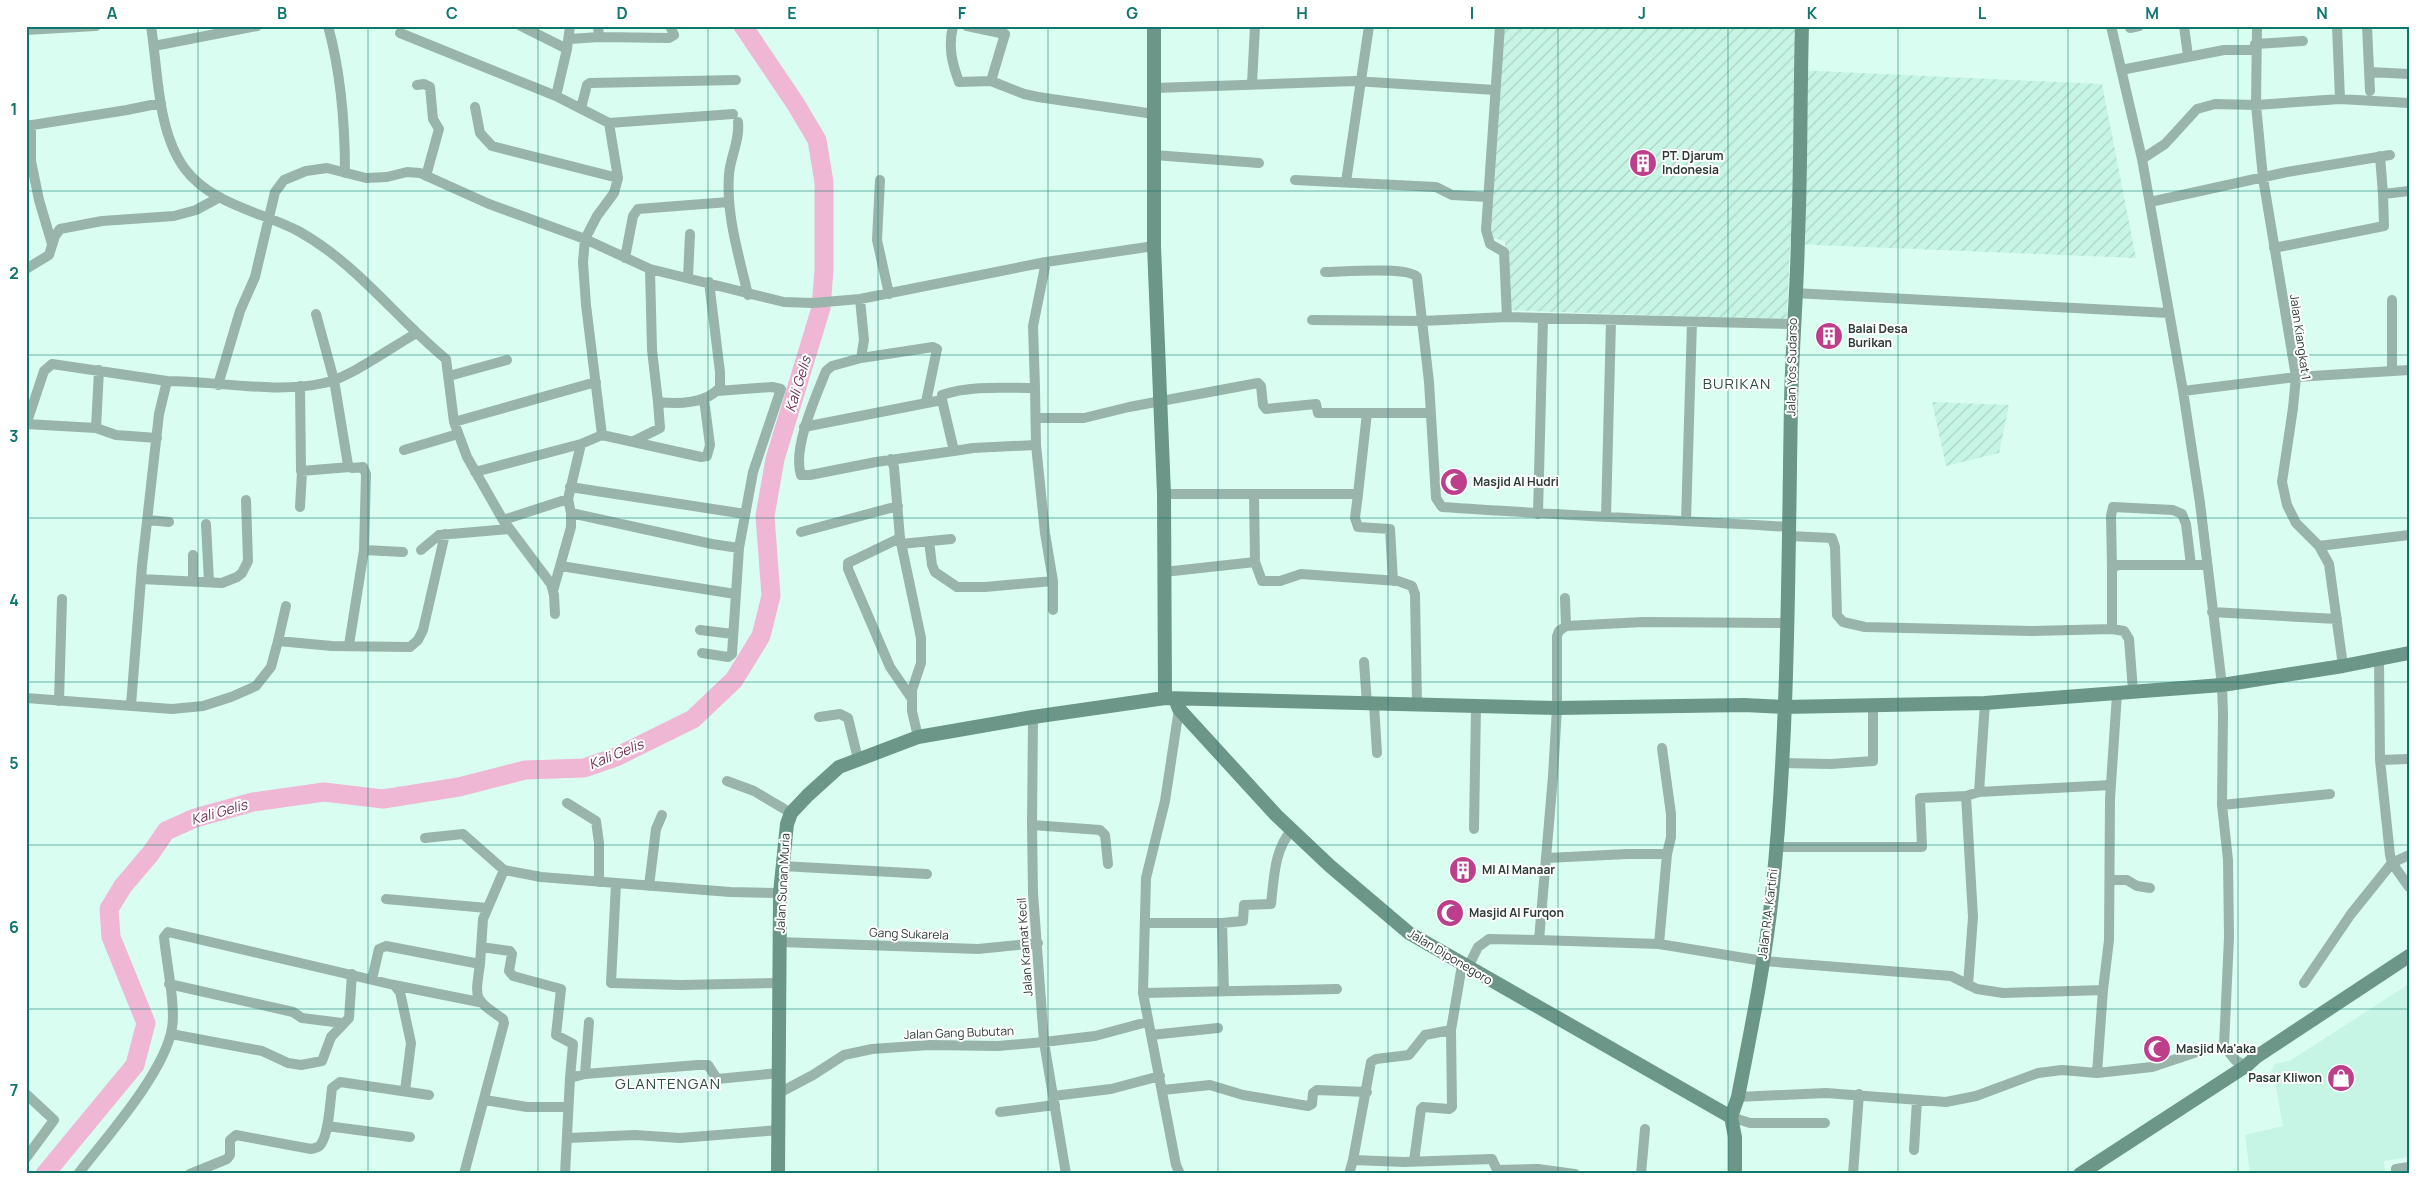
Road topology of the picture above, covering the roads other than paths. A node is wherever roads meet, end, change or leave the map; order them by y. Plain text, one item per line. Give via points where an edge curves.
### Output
1 (96, 26) edge
2 (151, 26) edge
3 (257, 26) edge
4 (328, 26) edge
5 (521, 26) edge
6 (570, 26) edge
7 (670, 26) edge
8 (953, 26) edge
9 (967, 26) edge
10 (1154, 26) edge
11 (1255, 26) edge
12 (1369, 26) edge
13 (1500, 26) edge
14 (1802, 26) edge
15 (2110, 26) edge
16 (2184, 26) edge
17 (2257, 26) edge
18 (2337, 26) edge
19 (2367, 26) edge
20 (26, 30) edge
21 (598, 32) edge
22 (400, 33) dead end
23 (2303, 41) dead end
24 (568, 44) junction
25 (154, 46) junction
26 (2255, 47) junction
27 (2188, 56) junction
28 (2121, 70) junction
29 (2369, 72) junction
30 (2409, 74) edge
31 (736, 80) dead end
32 (991, 81) junction
33 (1360, 81) junction
34 (1252, 84) junction
35 (417, 85) dead end
36 (1155, 88) junction
37 (1495, 90) junction
38 (2370, 91) dead end
39 (556, 96) junction
40 (2340, 99) junction
41 (2409, 102) edge
42 (161, 103) junction
43 (2256, 104) junction
44 (475, 107) dead end
45 (581, 108) junction
46 (1154, 114) junction
47 (609, 123) junction
48 (29, 125) edge
49 (1154, 155) junction
50 (2142, 159) junction
51 (1259, 163) dead end
52 (345, 173) junction
53 (426, 176) junction
54 (618, 178) junction
55 (2263, 178) junction
56 (880, 180) dead end
57 (1295, 180) dead end
58 (1346, 182) junction
59 (2409, 191) edge
60 (2383, 194) junction
61 (1488, 196) junction
62 (220, 197) junction
63 (729, 202) junction
64 (2150, 202) junction
65 (269, 217) junction
66 (690, 234) dead end
67 (585, 239) junction
68 (1154, 246) junction
69 (52, 247) junction
70 (2274, 248) junction
71 (625, 258) junction
72 (1046, 262) junction
73 (26, 269) edge
74 (650, 269) junction
75 (1325, 272) dead end
76 (688, 277) junction
77 (709, 282) junction
78 (1794, 293) junction
79 (889, 294) junction
80 (748, 295) junction
81 (860, 299) junction
82 (2392, 300) dead end
83 (2169, 313) junction
84 (316, 314) dead end
85 (1506, 318) junction
86 (1543, 318) junction
87 (1312, 320) dead end
88 (1422, 321) junction
89 (1611, 321) junction
90 (1692, 322) junction
91 (1793, 324) junction
92 (415, 334) junction
93 (861, 358) junction
94 (507, 360) dead end
95 (99, 370) junction
96 (2392, 370) junction
97 (2409, 370) edge
98 (449, 376) junction
99 (2296, 377) junction
100 (334, 380) junction
101 (167, 381) junction
102 (596, 382) junction
103 (218, 386) junction
104 (300, 386) junction
105 (1035, 388) junction
106 (717, 391) junction
107 (2183, 391) junction
108 (31, 394) edge
109 (704, 399) junction
110 (942, 400) junction
111 (658, 402) junction
112 (926, 402) junction
113 (1159, 402) junction
114 (1431, 412) junction
115 (1367, 413) junction
116 (1037, 418) junction
117 (454, 422) junction
118 (26, 425) edge
119 (804, 427) junction
120 (96, 428) junction
121 (458, 434) junction
122 (602, 435) junction
123 (157, 438) junction
124 (634, 441) junction
125 (582, 444) junction
126 (1036, 445) junction
127 (404, 450) dead end
128 (954, 451) junction
129 (892, 459) junction
130 (350, 467) junction
131 (302, 472) junction
132 (476, 472) junction
133 (570, 487) junction
134 (1164, 494) junction
135 (1254, 494) junction
136 (1358, 494) junction
137 (246, 500) dead end
138 (568, 500) junction
139 (898, 506) junction
140 (300, 507) dead end
141 (571, 513) junction
142 (745, 514) junction
143 (1538, 514) junction
144 (1606, 517) junction
145 (148, 520) junction
146 (1686, 521) junction
147 (169, 522) dead end
148 (206, 524) dead end
149 (506, 525) junction
150 (801, 532) dead end
151 (1789, 532) junction
152 (445, 534) junction
153 (2409, 535) edge
154 (951, 540) dead end
155 (901, 541) junction
156 (929, 541) junction
157 (2319, 546) junction
158 (739, 548) junction
159 (364, 550) junction
160 (421, 550) dead end
161 (404, 552) dead end
162 (193, 555) dead end
163 (1255, 562) junction
164 (561, 566) junction
165 (2198, 566) junction
166 (2112, 568) junction
167 (1164, 572) junction
168 (141, 579) junction
169 (193, 580) junction
170 (1392, 580) junction
171 (1053, 581) junction
172 (208, 582) junction
173 (553, 591) junction
174 (735, 594) junction
175 (1565, 598) dead end
176 (62, 599) dead end
177 (286, 606) dead end
178 (1053, 610) dead end
179 (2212, 612) junction
180 (554, 614) dead end
181 (2336, 619) junction
182 (1788, 623) junction
183 (1566, 626) junction
184 (2112, 629) junction
185 (700, 630) dead end
186 (733, 634) junction
187 (278, 641) junction
188 (349, 645) junction
189 (702, 653) dead end
190 (2409, 653) edge
191 (2379, 660) junction
192 (1364, 662) dead end
193 (2343, 666) junction
194 (2222, 685) junction
195 (2133, 691) junction
196 (2117, 694) junction
197 (26, 698) edge
198 (912, 699) junction
199 (59, 701) junction
200 (1173, 702) junction
201 (1985, 703) junction
202 (1370, 704) junction
203 (130, 705) junction
204 (1417, 705) junction
205 (1873, 706) junction
206 (1476, 707) junction
207 (1784, 707) junction
208 (1557, 708) junction
209 (819, 717) dead end
210 (1033, 717) junction
211 (918, 737) junction
212 (1662, 748) dead end
213 (1377, 753) dead end
214 (858, 759) junction
215 (2409, 759) edge
216 (2380, 760) junction
217 (1781, 763) junction
218 (727, 782) dead end
219 (2111, 785) junction
220 (1979, 792) junction
221 (2330, 794) dead end
222 (1966, 796) junction
223 (567, 802) dead end
224 (2222, 805) junction
225 (791, 814) junction
226 (662, 815) dead end
227 (1032, 825) junction
228 (1474, 829) dead end
229 (1292, 830) junction
230 (425, 838) dead end
231 (1776, 847) junction
232 (1667, 854) junction
233 (2409, 855) edge
234 (1547, 858) junction
235 (2392, 863) junction
236 (1108, 864) dead end
237 (782, 866) junction
238 (504, 870) junction
239 (927, 874) dead end
240 (2111, 880) junction
241 (598, 882) junction
242 (616, 884) junction
243 (649, 886) junction
244 (2150, 888) dead end
245 (2409, 888) edge
246 (780, 893) junction
247 (386, 899) dead end
248 (487, 908) junction
249 (1145, 923) junction
250 (1222, 923) junction
251 (1539, 940) junction
252 (780, 942) junction
253 (1038, 943) junction
254 (1659, 944) junction
255 (481, 947) junction
256 (2409, 956) edge
257 (1763, 961) junction
258 (480, 964) junction
259 (1464, 967) junction
260 (352, 974) junction
261 (372, 979) junction
262 (780, 983) junction
263 (2304, 983) dead end
264 (169, 984) junction
265 (394, 985) junction
266 (1968, 985) junction
267 (1337, 989) dead end
268 (2103, 990) junction
269 (1224, 991) junction
270 (1143, 993) junction
271 (479, 1002) junction
272 (589, 1022) dead end
273 (1147, 1022) junction
274 (342, 1024) junction
275 (1218, 1028) dead end
276 (1451, 1030) junction
277 (171, 1034) junction
278 (1150, 1036) junction
279 (1044, 1042) junction
280 (2224, 1046) junction
281 (2246, 1066) junction
282 (779, 1073) junction
283 (2097, 1073) junction
284 (585, 1074) junction
285 (1160, 1076) junction
286 (570, 1078) junction
287 (1164, 1090) junction
288 (405, 1091) junction
289 (1367, 1092) junction
290 (779, 1093) junction
291 (26, 1094) edge
292 (1859, 1094) junction
293 (429, 1095) dead end
294 (1738, 1097) junction
295 (485, 1100) junction
296 (1917, 1100) junction
297 (1054, 1101) junction
298 (568, 1108) junction
299 (1000, 1112) dead end
300 (1731, 1117) junction
301 (1825, 1123) dead end
302 (327, 1126) junction
303 (1645, 1129) dead end
304 (779, 1130) junction
305 (410, 1137) dead end
306 (568, 1138) junction
307 (1914, 1150) dead end
308 (27, 1154) edge
309 (1353, 1160) junction
310 (1414, 1162) junction
311 (2409, 1167) edge
312 (78, 1174) edge
313 (190, 1174) edge
314 (464, 1174) edge
315 (565, 1174) edge
316 (778, 1174) edge
317 (1066, 1174) edge
318 (1180, 1174) edge
319 (1349, 1174) edge
320 (1575, 1174) edge
321 (1641, 1174) edge
322 (1734, 1174) edge
323 (1854, 1174) edge
324 (2080, 1174) edge
325 (2396, 1174) edge

1 - 20 street
2 - 25 street
3 - 25 street
4 - 52 street via 339,82
5 - 24 street
6 - 24 street
7 - 21 street via 674,35 669,38
8 - 32 street via 951,55 959,82
9 - 32 street via 1005,34
10 - 36 main road
11 - 34 street
12 - 33 street
13 - 37 street
14 - 78 main road, Jalan Yos Sudarso
15 - 28 street
16 - 27 street
17 - 26 street, Jalan Kiangkat 1
18 - 40 street
19 - 29 street
21 - 24 street
22 - 39 street
23 - 26 street
24 - 39 street
25 - 42 street
26 - 27 street
26 - 43 street, Jalan Kiangkat 1
27 - 28 street
28 - 50 street
29 - 30 street
29 - 38 street
31 - 45 street via 590,83
32 - 46 street via 1031,95
33 - 34 street
33 - 37 street
33 - 58 street
34 - 36 street
35 - 53 street via 430,87 433,118 438,129
36 - 46 main road
37 - 61 street
39 - 45 street
40 - 41 street
40 - 43 street
42 - 48 street
42 - 62 street via 169,136 185,169 197,182
43 - 50 street via 2215,104 2197,109 2169,140
43 - 55 street, Jalan Kiangkat 1
44 - 54 street via 480,133 492,146
45 - 47 street
46 - 49 main road
47 - 54 street
47 - 63 street via 736,118 739,130 728,174
48 - 69 street via 32,168
49 - 51 street
49 - 68 main road
50 - 64 street
52 - 53 street via 366,178 387,178 407,172
52 - 65 street via 327,168 306,171 284,180 275,192
53 - 67 street via 489,204
54 - 67 street via 614,193
55 - 60 street via 2385,156
55 - 64 street
55 - 70 street, Jalan Kiangkat 1
56 - 79 street via 877,242
57 - 58 street
58 - 61 street via 1436,187 1452,195
59 - 60 street
60 - 70 street via 2384,226
61 - 85 street via 1487,238 1490,244 1504,252
62 - 65 street
62 - 69 street via 196,210 174,216 102,220 60,229
63 - 71 street via 638,209 633,216
63 - 80 street
64 - 83 street
65 - 92 street via 302,233 335,256 369,284
65 - 103 street via 255,277 240,311
66 - 76 street
67 - 71 street
67 - 102 street via 586,304
68 - 72 street
68 - 113 main road
69 - 73 street via 49,255
70 - 99 street, Jalan Kiangkat 1
71 - 74 street
72 - 79 street
72 - 105 street via 1033,326
74 - 76 street
74 - 111 street via 652,350
75 - 88 street via 1413,273 1418,279
76 - 77 street
77 - 80 street
77 - 106 street via 720,372
78 - 83 street
78 - 91 main road, Jalan Yos Sudarso
79 - 81 street
80 - 81 street via 784,302
81 - 93 street via 864,340
82 - 96 street
83 - 107 street
84 - 100 street
85 - 86 street
85 - 88 street
86 - 89 street
86 - 143 street
87 - 88 street
88 - 114 street
89 - 90 street
89 - 144 street
90 - 91 street
90 - 146 street
91 - 151 main road, Jalan Yos Sudarso
92 - 98 street via 446,359
92 - 100 street
93 - 112 street via 937,349
93 - 119 street via 832,366 826,371
94 - 98 street
95 - 101 street
95 - 108 street via 52,364 44,371
95 - 120 street
96 - 97 street
96 - 99 street
98 - 117 street
99 - 107 street
99 - 157 street, Jalan Kiangkat 1 via 2282,482 2287,505 2296,523
100 - 104 street
100 - 130 street
101 - 103 street
101 - 123 street
102 - 117 street
102 - 122 street
103 - 104 street
104 - 131 street
105 - 110 street via 956,392 942,395
105 - 116 street
106 - 109 street
106 - 142 street via 772,386 781,390 753,472
107 - 165 street via 2200,503
108 - 118 street
109 - 111 street
109 - 124 street via 710,451 706,456
110 - 112 street
110 - 128 street
111 - 124 street via 660,428
112 - 119 street
113 - 115 street via 1258,384 1266,409 1316,404 1318,413
113 - 116 street via 1084,418
113 - 134 main road
114 - 115 street
114 - 143 street via 1436,498 1442,507
115 - 136 street
116 - 126 street
117 - 121 street
118 - 120 street
119 - 129 street via 798,467 801,475
120 - 123 street via 116,435
121 - 127 street
121 - 132 street
122 - 124 street
122 - 125 street
123 - 145 street
125 - 132 street
125 - 133 street
126 - 128 street
126 - 171 street
128 - 129 street
129 - 139 street
130 - 131 street
130 - 159 street via 363,468 366,474
131 - 140 street
132 - 149 street
133 - 138 street
133 - 142 street
134 - 135 street
134 - 167 main road
135 - 136 street
135 - 163 street
136 - 170 street via 1355,518 1358,527 1390,529
137 - 172 street via 246,567 230,580
138 - 141 street
138 - 149 street
139 - 150 street
139 - 155 street
141 - 158 street
141 - 164 street via 571,527
142 - 158 street
143 - 144 street
144 - 146 street
145 - 147 street
145 - 168 street
146 - 151 street
148 - 172 street
149 - 152 street
149 - 173 street via 545,575
151 - 182 main road, Jalan Yos Sudarso
151 - 184 street via 1832,538 1838,615 1843,622 1865,627 1935,629
152 - 160 street via 436,536
152 - 188 street via 418,640 410,647
153 - 157 street
154 - 156 street
155 - 156 street
155 - 198 street via 921,638 921,663
155 - 198 street via 848,564 848,569 890,667
156 - 171 street via 935,572 957,587
157 - 181 street, Jalan Kiangkat 1 via 2329,564
158 - 174 street
159 - 161 street
159 - 188 street
162 - 169 street
163 - 167 street
163 - 170 street via 1259,577 1265,582 1280,582 1301,574
164 - 173 street
164 - 174 street
165 - 166 street via 2118,565
165 - 166 street via 2182,514 2174,510 2113,507
165 - 179 street
166 - 184 street
167 - 200 main road
168 - 169 street
168 - 203 street
169 - 172 street
170 - 204 street via 1407,583 1414,590
171 - 178 street
173 - 180 street
174 - 186 street
175 - 183 street
176 - 199 street
177 - 187 street
179 - 181 street
179 - 194 street
181 - 193 street, Jalan Kiangkat 1
182 - 183 street via 1643,622
182 - 207 main road, Jalan Yos Sudarso
183 - 208 street via 1557,636
184 - 195 street via 2124,632 2129,639
185 - 186 street
186 - 189 street via 731,655 728,657
187 - 188 street
187 - 203 street via 271,667 256,686 231,697 202,706 172,709
190 - 191 main road, Jalan Sunan Muria
191 - 193 main road, Jalan Sunan Muria
191 - 216 street
192 - 202 street
193 - 194 main road, Jalan Sunan Muria
194 - 195 main road, Jalan Sunan Muria
194 - 224 street
195 - 196 main road, Jalan Sunan Muria
196 - 201 main road, Jalan Sunan Muria
196 - 219 street
197 - 199 street
198 - 211 street
199 - 203 street
200 - 202 main road, Jalan Sunan Muria
200 - 210 main road, Jalan Sunan Muria
200 - 229 main road, Jalan Diponegoro
200 - 249 street via 1165,801 1146,878
201 - 205 main road, Jalan Sunan Muria
201 - 220 street
202 - 204 main road, Jalan Sunan Muria
202 - 213 street
204 - 206 main road, Jalan Sunan Muria
205 - 207 main road, Jalan Sunan Muria
205 - 217 street via 1873,761
206 - 208 main road, Jalan Sunan Muria
206 - 228 street
207 - 208 main road, Jalan Sunan Muria
207 - 217 main road, Jalan R.A. Kartini
208 - 234 street
209 - 214 street via 840,714 848,718
210 - 211 main road, Jalan Sunan Muria
210 - 227 street, Jalan Kramat Kecil
211 - 214 main road, Jalan Sunan Muria
212 - 232 street via 1671,814
214 - 225 main road, Jalan Sunan Muria via 839,767
215 - 216 street
216 - 235 street
217 - 231 main road, Jalan R.A. Kartini
218 - 225 street via 754,791
219 - 220 street
219 - 240 street
220 - 222 street
221 - 224 street
222 - 231 street via 1920,798 1922,846
222 - 266 street via 1973,917
223 - 241 street via 596,821
224 - 280 street via 2228,860 2229,927
225 - 237 main road, Jalan Sunan Muria
226 - 243 street via 656,829
227 - 236 street via 1100,830 1105,835
227 - 253 street, Jalan Kramat Kecil
229 - 250 street via 1283,839 1274,873 1272,904 1244,905 1243,921
229 - 259 main road, Jalan Diponegoro via 1409,933
230 - 238 street via 463,834
231 - 257 main road, Jalan R.A. Kartini
232 - 234 street
232 - 254 street
233 - 235 street
234 - 251 street
235 - 245 street
235 - 263 street via 2351,914
237 - 239 street
237 - 246 main road, Jalan Sunan Muria
238 - 241 street
238 - 248 street
240 - 244 street via 2126,880
240 - 268 street
241 - 242 street
242 - 243 street
242 - 262 street via 611,983
243 - 246 street
246 - 252 main road, Jalan Sunan Muria
247 - 248 street
248 - 255 street
249 - 250 street
249 - 270 street
250 - 269 street
251 - 254 street
251 - 259 street via 1489,939
252 - 253 street, Gang Sukarela via 978,949
252 - 262 main road, Jalan Sunan Muria
253 - 279 street, Jalan Kramat Kecil
254 - 257 street
255 - 258 street
255 - 286 street via 510,952 509,971 513,976 561,989 556,1035 573,1044
256 - 281 main road
257 - 266 street via 1951,976
257 - 294 main road, Jalan R.A. Kartini
258 - 261 street via 386,946 376,955
258 - 271 street via 476,993
259 - 276 street
259 - 300 main road, Jalan Diponegoro
260 - 261 street
260 - 264 street via 168,932 164,937
260 - 274 street via 349,1015
261 - 265 street
262 - 282 main road, Jalan Sunan Muria
264 - 274 street via 293,1012 302,1018
264 - 277 street via 173,1020
265 - 271 street
265 - 288 street via 400,992 410,1043
266 - 268 street via 2004,993
267 - 269 street
268 - 283 street
269 - 270 street
270 - 273 street
271 - 295 street via 504,1023
272 - 284 street
273 - 278 street
273 - 279 street, Jalan Gang Bubutan via 1096,1036
274 - 277 street via 330,1037 324,1060 301,1065 262,1051
275 - 278 street
276 - 289 street via 1425,1035 1409,1055 1371,1062
276 - 310 street via 1452,1107 1423,1107
277 - 312 street via 158,1064 135,1100
278 - 285 street
279 - 290 street, Jalan Gang Bubutan via 998,1046 929,1044 872,1049 844,1055
279 - 297 street, Jalan Kramat Kecil
280 - 281 street via 2235,1060
280 - 283 street via 2152,1067
281 - 324 main road
282 - 284 street via 717,1079 708,1065 698,1065
282 - 290 main road, Jalan Sunan Muria
283 - 296 street via 2062,1070 2038,1073 1976,1096 1946,1102
284 - 286 street
285 - 287 street
285 - 297 street
286 - 298 street
287 - 289 street via 1210,1085 1243,1095 1308,1106 1312,1104 1313,1093 1317,1090
287 - 318 street via 1173,1151
288 - 293 street
288 - 302 street via 340,1082 332,1088
289 - 309 street
290 - 304 main road, Jalan Sunan Muria
291 - 308 street via 54,1120
292 - 294 street
292 - 296 street
292 - 323 street
294 - 300 main road, Jalan R.A. Kartini
295 - 298 street via 527,1107
295 - 314 street
296 - 307 street
297 - 299 street
297 - 317 street, Jalan Kramat Kecil
298 - 306 street
300 - 301 street via 1750,1123
300 - 322 main road via 1735,1137
302 - 305 street
302 - 313 street via 322,1143 311,1149 232,1136 227,1159
303 - 321 street
304 - 306 street via 680,1138 635,1135
304 - 316 main road, Jalan Sunan Muria
306 - 315 street
309 - 310 street
309 - 319 street
310 - 320 street via 1492,1159 1497,1170
311 - 325 street via 2396,1168

